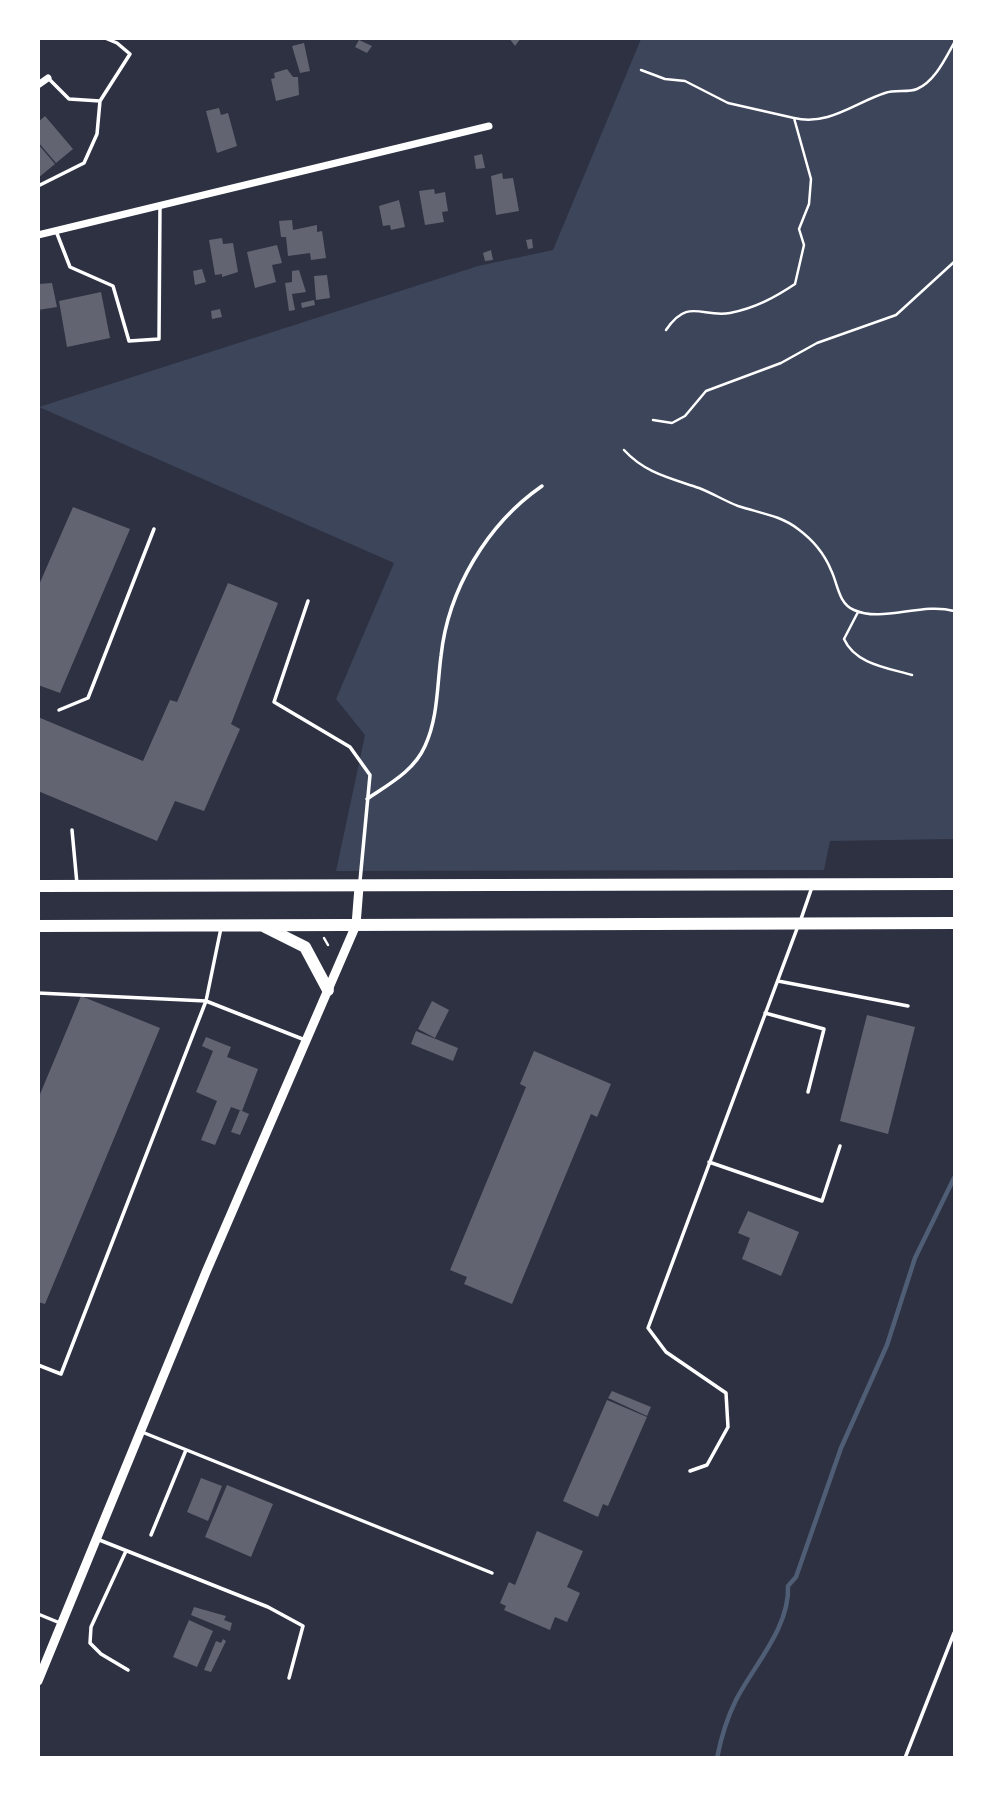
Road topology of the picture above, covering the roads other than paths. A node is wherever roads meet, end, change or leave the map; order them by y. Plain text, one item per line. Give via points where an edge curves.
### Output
1 (105, 38) edge
2 (48, 78) joint
3 (38, 85) edge
4 (100, 101) junction
5 (489, 126) dead end
6 (38, 186) edge
7 (160, 206) junction
8 (56, 231) junction
9 (38, 235) edge
10 (541, 486) dead end
11 (154, 529) dead end
12 (308, 601) dead end
13 (59, 710) dead end
14 (367, 799) junction
15 (72, 830) dead end
16 (954, 884) edge
17 (813, 885) junction
18 (38, 886) edge
19 (77, 886) junction
20 (359, 887) junction
21 (954, 923) edge
22 (799, 924) junction
23 (262, 925) junction
24 (356, 925) junction
25 (38, 926) edge
26 (221, 926) junction
27 (778, 981) junction
28 (328, 990) junction
29 (38, 993) edge
30 (206, 1001) junction
31 (908, 1006) dead end
32 (765, 1013) junction
33 (306, 1041) junction
34 (808, 1092) dead end
35 (840, 1146) dead end
36 (709, 1162) junction
37 (38, 1365) edge
38 (142, 1432) junction
39 (187, 1449) junction
40 (690, 1471) dead end
41 (151, 1535) dead end
42 (97, 1539) junction
43 (126, 1551) junction
44 (492, 1573) dead end
45 (38, 1614) edge
46 (62, 1624) junction
47 (954, 1633) edge
48 (128, 1670) dead end
49 (289, 1678) dead end
50 (38, 1681) edge
51 (905, 1758) edge

1 - 4 lane via 130,54
2 - 3 street
2 - 4 lane via 69,99
4 - 6 lane via 97,134 84,163
5 - 7 street
7 - 8 street
7 - 8 lane via 159,339 129,341 113,286 70,267
8 - 9 street
10 - 14 lane via 502,519 474,556 441,653 438,701 425,746 409,771
11 - 13 lane via 88,698
12 - 14 lane via 274,702 350,747 370,775
14 - 20 lane
15 - 19 lane
16 - 17 highway
17 - 20 highway
17 - 22 lane
18 - 19 highway
19 - 20 highway
20 - 24 street
21 - 22 highway
22 - 24 highway
22 - 27 lane
23 - 24 highway
23 - 26 highway
23 - 28 highway via 305,947
24 - 28 street
25 - 26 highway
26 - 30 lane
27 - 31 lane
27 - 32 lane
28 - 33 street
29 - 30 lane
30 - 33 lane
30 - 37 lane via 61,1374
32 - 34 lane via 824,1029
32 - 36 lane
33 - 38 street
35 - 36 lane via 822,1201
36 - 40 lane via 648,1328 666,1352 726,1393 729,1427 707,1465
38 - 39 lane
38 - 42 street
39 - 41 lane
39 - 44 lane
42 - 43 lane
42 - 46 street
43 - 48 lane via 91,1628 90,1643
43 - 49 lane via 268,1607 303,1626
45 - 46 lane
46 - 50 street
47 - 51 lane

